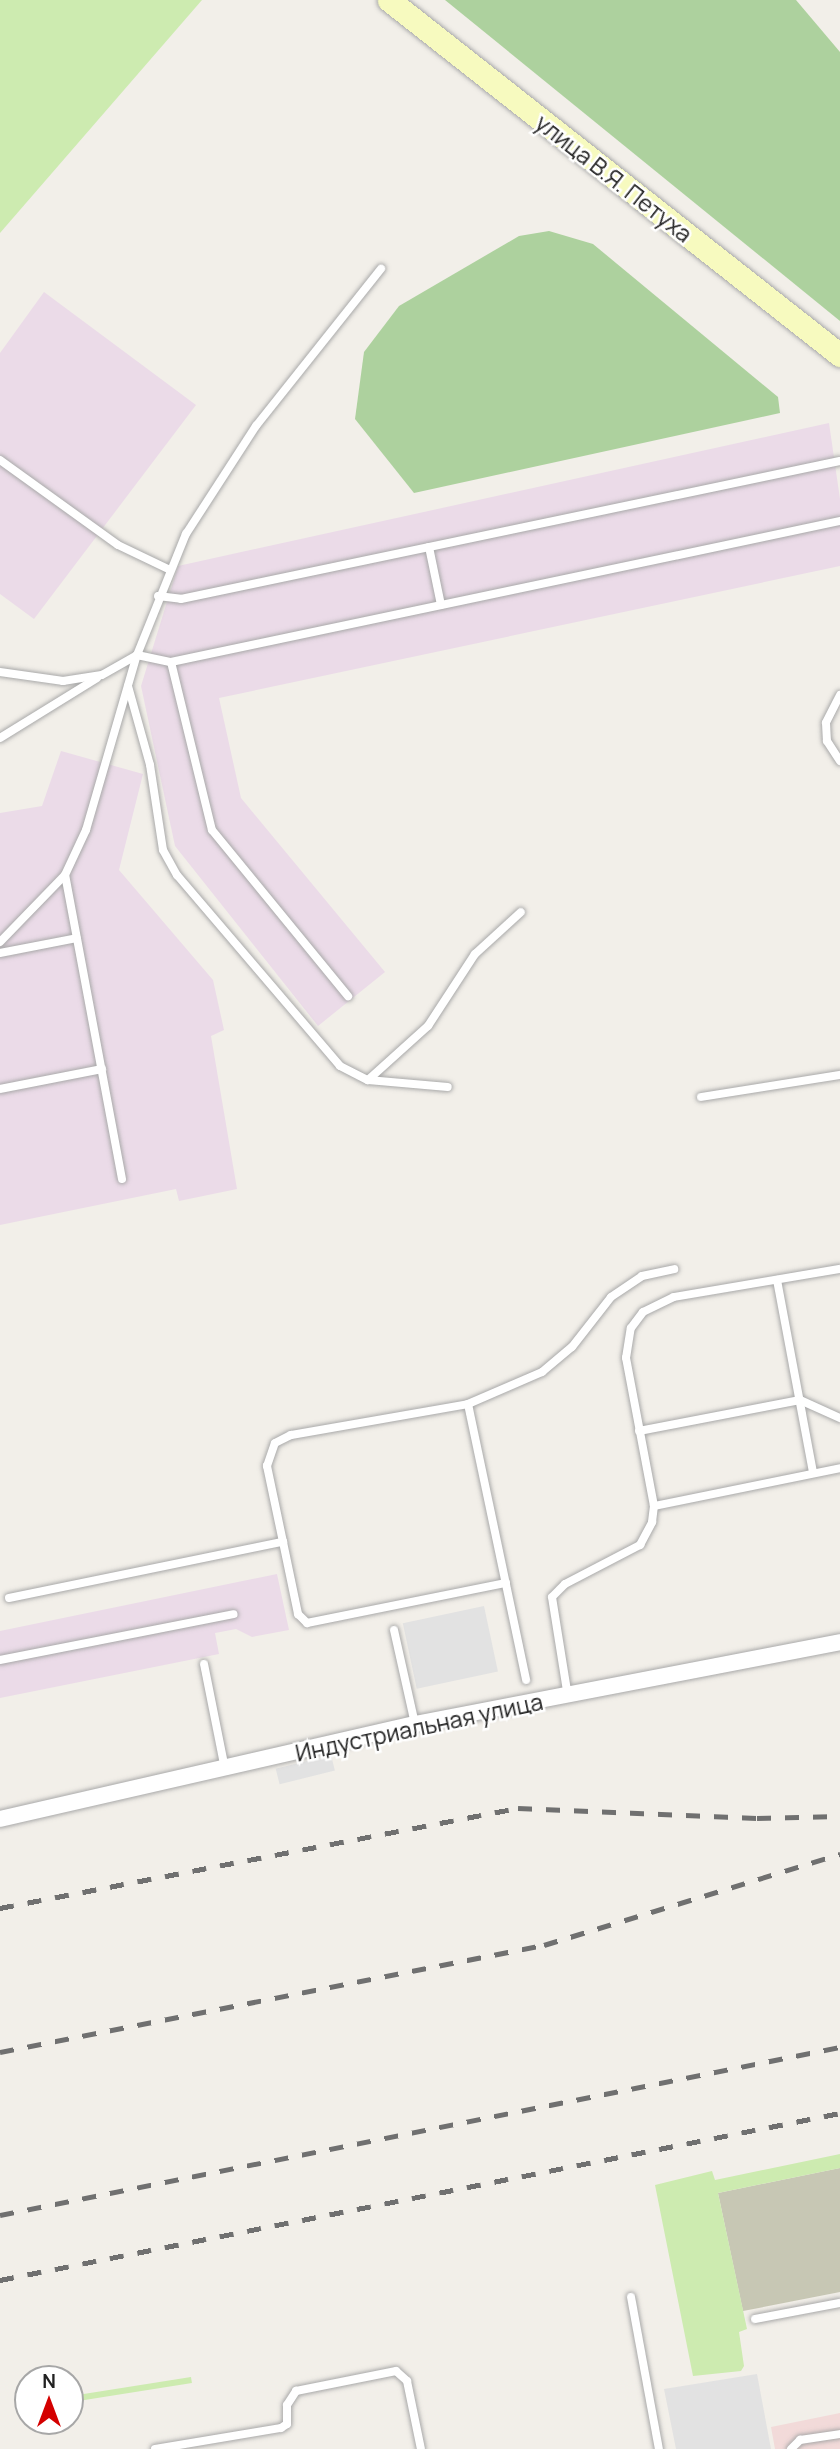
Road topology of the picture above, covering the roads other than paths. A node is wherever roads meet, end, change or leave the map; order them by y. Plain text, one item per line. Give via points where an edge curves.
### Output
1 (388, 0) edge
2 (380, 269) dead end
3 (840, 355) edge
4 (0, 460) edge
5 (840, 461) edge
6 (840, 521) edge
7 (429, 547) junction
8 (168, 569) junction
9 (158, 596) junction
10 (441, 605) junction
11 (136, 655) junction
12 (171, 662) junction
13 (0, 672) edge
14 (102, 675) junction
15 (128, 684) junction
16 (840, 695) edge
17 (0, 738) edge
18 (840, 761) edge
19 (65, 875) junction
20 (521, 912) dead end
21 (77, 938) junction
22 (0, 942) edge
23 (0, 953) edge
24 (348, 996) dead end
25 (102, 1069) junction
26 (840, 1075) edge
27 (369, 1080) junction
28 (449, 1087) dead end
29 (0, 1088) edge
30 (701, 1097) dead end
31 (122, 1179) dead end
32 (674, 1269) dead end
33 (840, 1269) edge
34 (777, 1280) junction
35 (800, 1400) junction
36 (468, 1404) junction
37 (840, 1418) edge
38 (639, 1431) junction
39 (840, 1468) edge
40 (813, 1473) junction
41 (653, 1506) junction
42 (283, 1542) junction
43 (506, 1583) junction
44 (9, 1598) dead end
45 (234, 1614) dead end
46 (394, 1630) dead end
47 (840, 1642) edge
48 (0, 1660) edge
49 (204, 1664) dead end
50 (526, 1680) dead end
51 (568, 1697) junction
52 (415, 1724) junction
53 (225, 1769) junction
54 (0, 1819) edge
55 (631, 2297) dead end
56 (840, 2303) edge
57 (755, 2319) dead end
58 (840, 2434) edge
59 (155, 2449) edge
60 (421, 2449) edge
61 (659, 2449) edge
62 (791, 2449) edge

1 - 3 street, улица В.Я. Петуха
2 - 8 lane via 218,478
4 - 8 lane via 118,545
5 - 7 lane
6 - 10 lane
7 - 9 lane via 181,599
7 - 10 lane
8 - 9 lane
9 - 11 lane
10 - 12 lane
11 - 12 lane
11 - 14 lane
11 - 15 lane
12 - 24 lane via 212,830
13 - 14 lane via 44,681
14 - 17 lane
15 - 19 lane via 86,830
15 - 27 lane via 150,765 168,862 305,1031 340,1066
16 - 18 lane via 826,723 827,741
19 - 21 lane
19 - 22 lane
20 - 27 lane via 475,954 428,1026
21 - 23 lane
21 - 25 lane
25 - 29 lane
25 - 31 lane
26 - 30 lane
27 - 28 lane
32 - 36 lane via 642,1276 611,1297 572,1347 542,1372
33 - 34 lane
34 - 35 lane
34 - 38 lane via 674,1297 643,1312 626,1343
35 - 37 lane
35 - 38 lane
35 - 40 lane
36 - 42 lane via 291,1435 275,1443 267,1466
36 - 43 lane
38 - 41 lane
39 - 40 lane
40 - 41 lane
41 - 51 lane via 652,1522 640,1545 565,1584 552,1597
42 - 43 lane via 298,1614 307,1623
42 - 44 lane
43 - 50 lane
45 - 48 lane
46 - 52 lane
47 - 51 street, Индустриальная улица
49 - 53 lane
51 - 52 street, Индустриальная улица
52 - 53 street, Индустриальная улица
53 - 54 street, Индустриальная улица
55 - 61 lane
56 - 57 lane
58 - 62 lane via 800,2440
59 - 60 lane via 281,2428 287,2424 287,2405 296,2391 396,2371 407,2381

